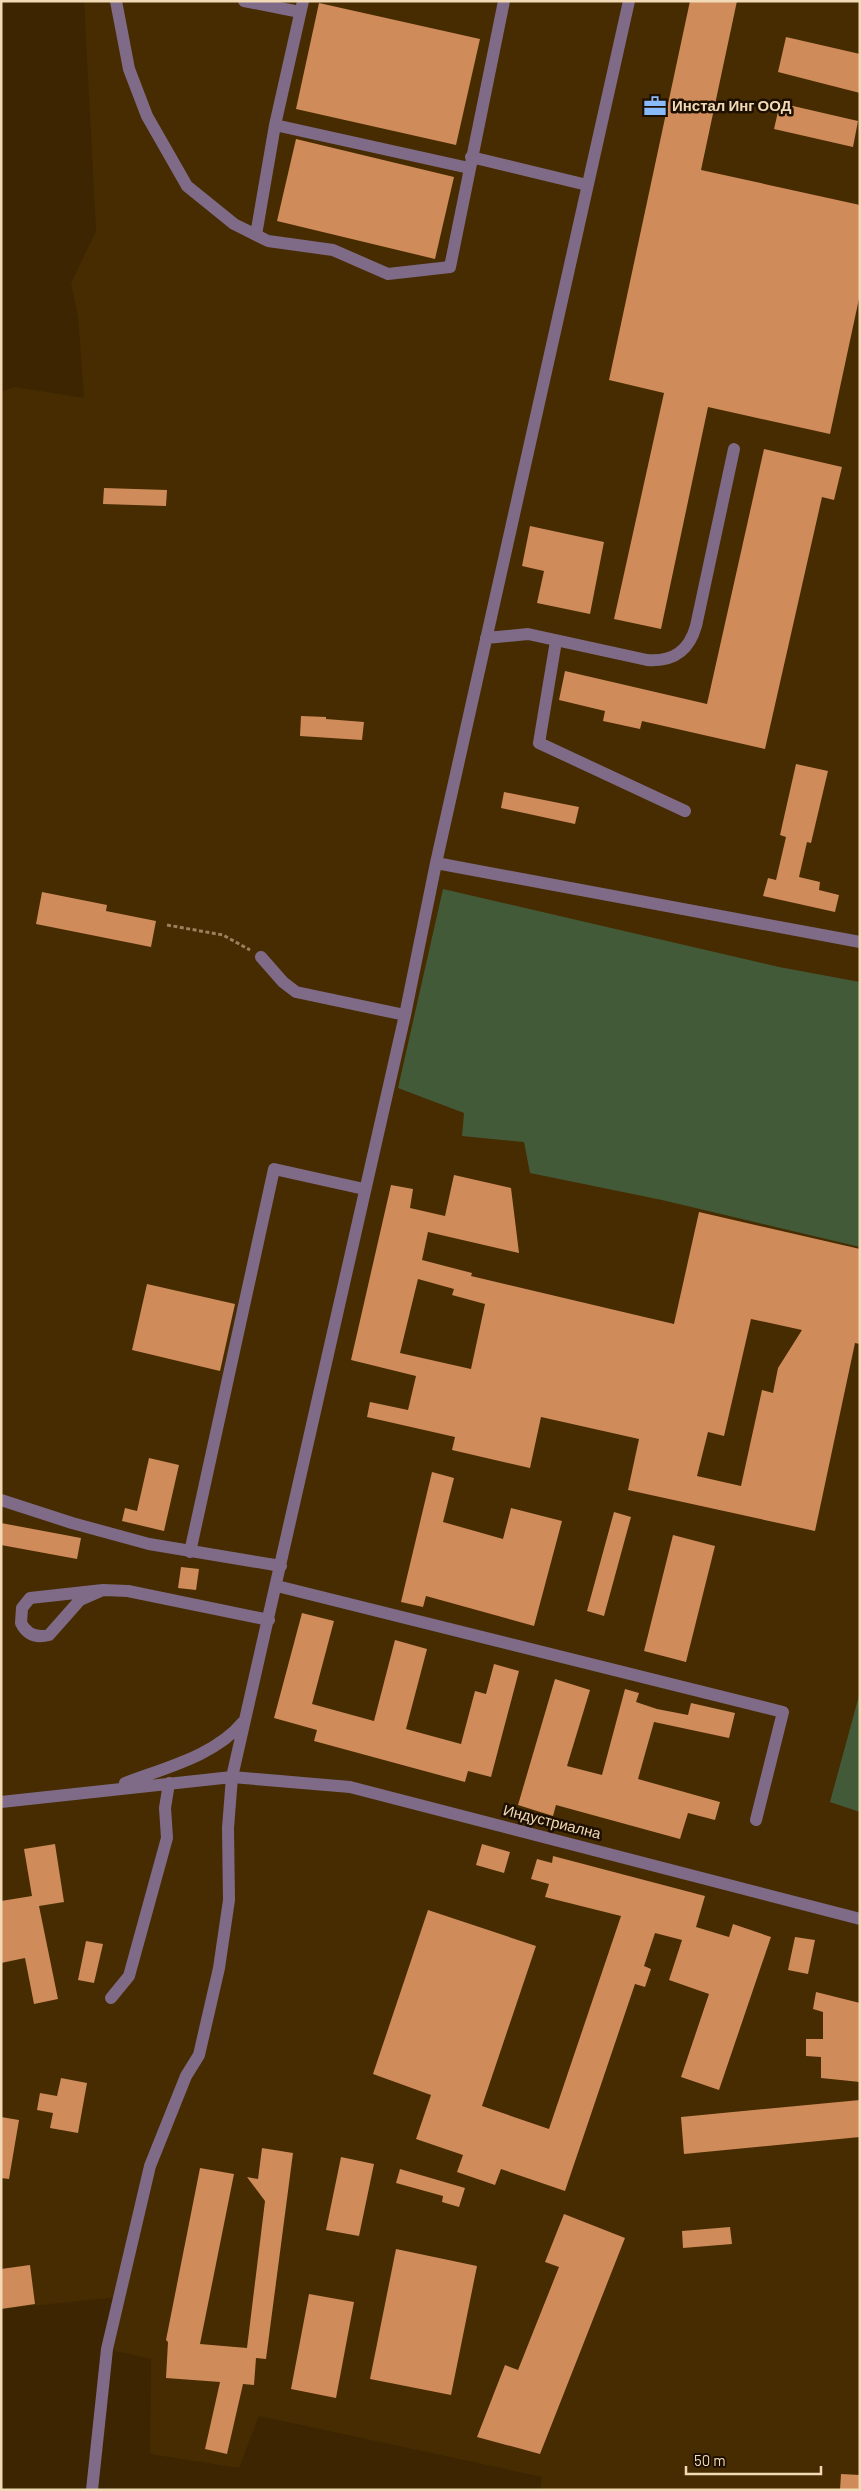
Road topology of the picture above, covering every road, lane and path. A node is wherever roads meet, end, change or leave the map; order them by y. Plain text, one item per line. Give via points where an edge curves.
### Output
1 (116, 1) edge
2 (244, 1) edge
3 (504, 1) edge
4 (629, 1) edge
5 (301, 7) edge
6 (275, 125) junction
7 (470, 162) junction
8 (588, 185) junction
9 (256, 235) junction
10 (734, 449) dead end
11 (486, 638) junction
12 (556, 641) junction
13 (685, 812) dead end
14 (436, 863) junction
15 (167, 925) dead end
16 (860, 942) edge
17 (262, 957) joint
18 (405, 1015) junction
19 (364, 1189) junction
20 (1, 1500) edge
21 (190, 1552) junction
22 (281, 1566) junction
23 (277, 1586) junction
24 (103, 1590) junction
25 (269, 1620) junction
26 (246, 1718) junction
27 (232, 1777) junction
28 (168, 1782) junction
29 (108, 1789) junction
30 (1, 1802) edge
31 (756, 1820) dead end
32 (860, 1920) edge
33 (111, 1998) dead end
34 (92, 2490) edge

1 - 9 street via 133,78 147,116 187,186 234,224
2 - 5 street
3 - 7 street
4 - 8 street
5 - 6 street
6 - 7 street
6 - 9 street
7 - 8 street
7 - 9 street via 450,267 388,274 333,250 268,242
8 - 11 street
10 - 12 street via 696,626 684,650 673,657 654,661
11 - 12 street via 528,634
11 - 14 street
12 - 13 street via 538,743
14 - 16 street
14 - 18 street
15 - 17 path via 223,936
17 - 18 street via 296,992
18 - 19 street
19 - 21 street via 274,1169
19 - 22 street
20 - 21 street via 72,1524
21 - 22 street
22 - 23 street
23 - 25 street
23 - 31 street via 783,1712
24 - 24 street via 30,1598 22,1608 22,1624 31,1634 49,1635 80,1600
24 - 25 street via 128,1591
25 - 26 street
26 - 27 street
26 - 29 street via 232,1736 201,1753
27 - 28 street, Индустриална
27 - 32 street, Индустриална via 350,1787
27 - 34 street via 228,1828 229,1900 219,1968 199,2055 186,2076 150,2166 108,2349
28 - 29 street, Индустриална
28 - 33 street via 165,1808 167,1838 129,1976
29 - 30 street

